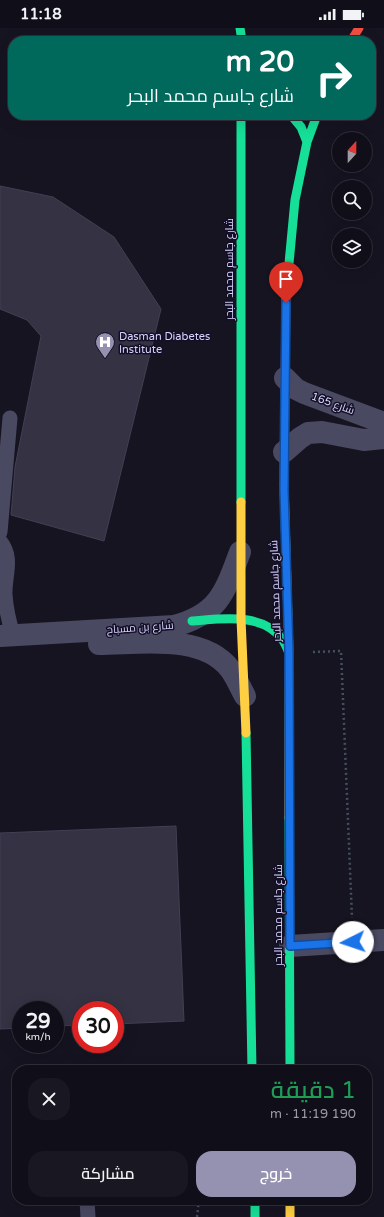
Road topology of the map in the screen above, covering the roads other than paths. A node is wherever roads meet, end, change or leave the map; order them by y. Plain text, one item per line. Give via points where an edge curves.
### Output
1 (241, 120) edge
2 (249, 120) edge
3 (297, 120) edge
4 (315, 120) edge
5 (241, 136) junction
6 (307, 142) junction
7 (285, 378) junction
8 (10, 418) dead end
9 (384, 423) edge
10 (384, 438) edge
11 (284, 452) junction
12 (0, 532) edge
13 (0, 541) edge
14 (240, 552) junction
15 (241, 619) junction
16 (192, 621) junction
17 (4, 639) edge
18 (289, 653) junction
19 (245, 696) junction
20 (384, 940) edge
21 (290, 946) junction
22 (252, 1065) edge
23 (290, 1065) edge
24 (87, 1205) edge
25 (255, 1205) edge
26 (290, 1205) edge
27 (88, 1217) edge
28 (255, 1217) edge
29 (290, 1217) edge

1 - 5 main road, شارع جاسم محمد البحر
2 - 5 main road
3 - 6 main road via 305,131
4 - 6 main road, شارع جاسم محمد البحر
5 - 14 main road, شارع جاسم محمد البحر
6 - 7 main road, شارع جاسم محمد البحر via 292,220 286,288
7 - 9 street, شارع 165 via 304,393
7 - 11 main road, شارع جاسم محمد البحر
8 - 12 lane
10 - 11 street via 364,440 322,432 308,433
11 - 18 main road, شارع جاسم محمد البحر
13 - 17 lane via 8,559
14 - 15 main road, شارع جاسم محمد البحر
14 - 16 street, شارع بن مسباح via 223,594 214,606
15 - 16 main road
15 - 18 main road via 274,630 281,637
15 - 19 main road, شارع جاسم محمد البحر
16 - 17 street, شارع بن مسباح via 174,626
17 - 19 street, شارع بن مسباح via 193,646 204,649 226,665
18 - 21 main road, شارع جاسم محمد البحر
19 - 22 main road, شارع جاسم محمد البحر
20 - 21 street
21 - 23 main road, شارع جاسم محمد البحر
24 - 27 lane
25 - 28 main road
26 - 29 main road

